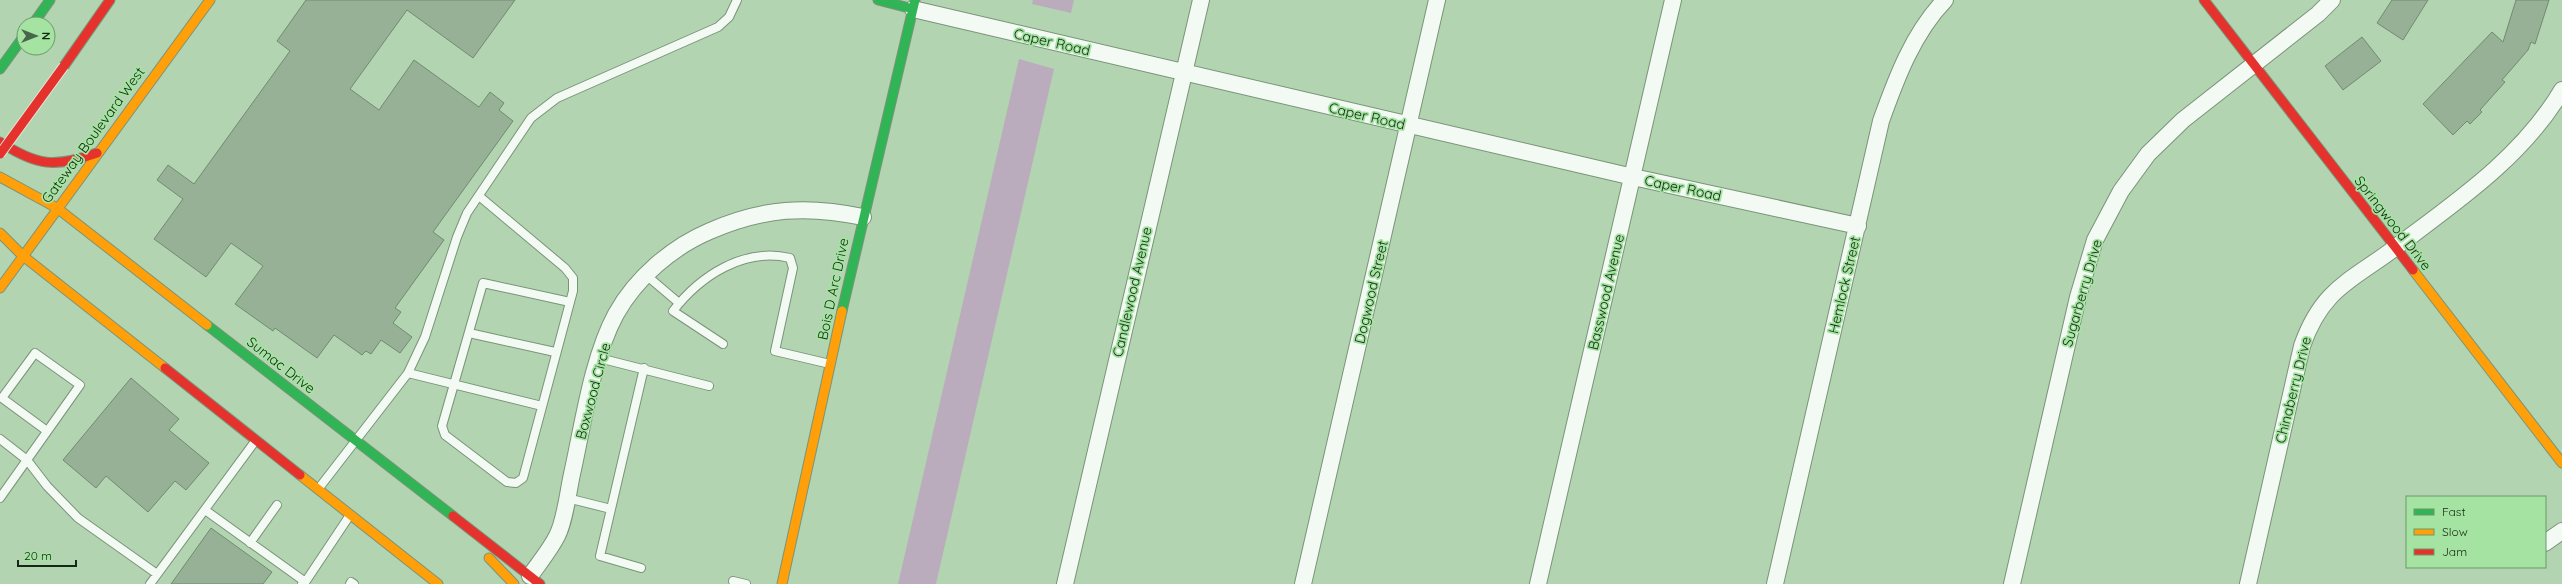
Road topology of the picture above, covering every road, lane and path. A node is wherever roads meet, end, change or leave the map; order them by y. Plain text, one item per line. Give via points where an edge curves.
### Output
1 (50, 0) edge
2 (110, 0) edge
3 (210, 0) edge
4 (737, 0) edge
5 (878, 0) edge
6 (1201, 0) edge
7 (1437, 0) edge
8 (1673, 0) edge
9 (1946, 0) edge
10 (2204, 0) edge
11 (2332, 0) edge
12 (914, 4) edge
13 (39, 16) edge
14 (16, 47) edge
15 (2254, 65) junction
16 (0, 69) edge
17 (1183, 73) junction
18 (2562, 90) edge
19 (1409, 125) junction
20 (0, 142) edge
21 (97, 153) junction
22 (0, 154) edge
23 (0, 177) edge
24 (1633, 177) junction
25 (479, 196) junction
26 (57, 208) junction
27 (863, 217) junction
28 (1858, 226) junction
29 (0, 234) edge
30 (2395, 248) junction
31 (24, 256) junction
32 (646, 275) junction
33 (0, 288) edge
34 (570, 302) junction
35 (679, 303) junction
36 (469, 333) junction
37 (723, 344) dead end
38 (555, 352) junction
39 (599, 358) junction
40 (830, 364) junction
41 (644, 368) junction
42 (408, 373) junction
43 (454, 384) junction
44 (709, 386) dead end
45 (542, 406) junction
46 (47, 431) junction
47 (0, 439) edge
48 (256, 439) junction
49 (357, 442) junction
50 (27, 460) junction
51 (2562, 463) edge
52 (319, 488) junction
53 (0, 498) edge
54 (567, 498) junction
55 (277, 505) dead end
56 (439, 505) junction
57 (611, 508) junction
58 (205, 510) junction
59 (350, 514) junction
60 (2562, 531) edge
61 (2546, 542) edge
62 (250, 543) junction
63 (641, 568) dead end
64 (157, 574) junction
65 (535, 580) edge
66 (733, 581) dead end
67 (303, 583) edge
68 (150, 584) edge
69 (350, 584) edge
70 (354, 584) edge
71 (438, 584) edge
72 (514, 584) edge
73 (746, 584) edge
74 (782, 584) edge
75 (1065, 584) edge
76 (1303, 584) edge
77 (1538, 584) edge
78 (1775, 584) edge
79 (2012, 584) edge
80 (2248, 584) edge

1 - 13 main road
2 - 22 main road, bridge
3 - 21 main road, Gateway Boulevard West
4 - 25 lane via 729,17 718,27 557,98 545,106 531,118
5 - 12 main road, Caper Road
6 - 17 street, Candlewood Avenue
7 - 19 street, Dogwood Street
8 - 24 street, Basswood Avenue
9 - 28 street, Hemlock Street via 1916,40 1895,81 1882,121
10 - 15 main road, Springwood Drive
11 - 15 street, Sugarberry Drive
12 - 17 street, Caper Road
12 - 27 main road, Bois D Arc Drive
14 - 16 main road
15 - 30 main road, Springwood Drive
15 - 79 street, Sugarberry Drive via 2183,120 2148,154 2121,190 2095,240 2078,297
17 - 19 street, Caper Road
17 - 75 street, Candlewood Avenue
18 - 30 street, Chinaberry Drive via 2523,143 2453,204
19 - 24 street, Caper Road
19 - 76 street, Dogwood Street
20 - 21 main road via 24,158 48,165 70,164
21 - 26 main road, Gateway Boulevard West
23 - 26 main road, Sumac Drive
24 - 28 street, Caper Road
24 - 77 street, Basswood Avenue
25 - 34 lane via 565,268 573,278
25 - 42 lane via 467,213 457,237 425,337
26 - 31 main road, Gateway Boulevard West
26 - 49 main road, Sumac Drive
27 - 32 street, Boxwood Circle via 831,210 798,209 765,212 733,220 698,236 666,257
27 - 40 main road, Bois D Arc Drive
28 - 78 street, Hemlock Street
29 - 31 main road
30 - 51 main road, Springwood Drive
30 - 80 street, Chinaberry Drive via 2339,287 2310,322 2302,346
31 - 33 main road, Gateway Boulevard West
31 - 48 main road
32 - 35 lane
32 - 39 street, Boxwood Circle via 616,314
34 - 36 lane via 483,283
34 - 38 lane
35 - 37 lane via 673,311
35 - 40 lane via 687,293 735,261 776,255 790,258 793,268 775,351
36 - 38 lane
36 - 43 lane
38 - 45 lane
39 - 41 lane
39 - 54 street, Boxwood Circle
40 - 74 main road, Bois D Arc Drive
41 - 44 lane
41 - 57 lane
42 - 43 lane
42 - 49 lane
43 - 45 lane
43 - 45 lane via 442,426 445,435 507,482 516,483 523,478
46 - 46 lane via 2,398 35,353 80,385
46 - 50 lane
47 - 50 lane
48 - 52 main road
48 - 58 lane
49 - 52 lane
49 - 56 main road, Sumac Drive
50 - 53 lane
50 - 64 lane via 47,486 78,518
52 - 59 main road
54 - 57 lane
54 - 65 street, Boxwood Circle via 558,535
55 - 62 lane
56 - 65 main road, Sumac Drive
56 - 72 main road
57 - 63 lane via 600,556
58 - 62 lane
58 - 64 lane
59 - 67 lane
59 - 71 main road
60 - 61 street
62 - 67 lane
64 - 68 lane
66 - 73 lane
69 - 70 lane

